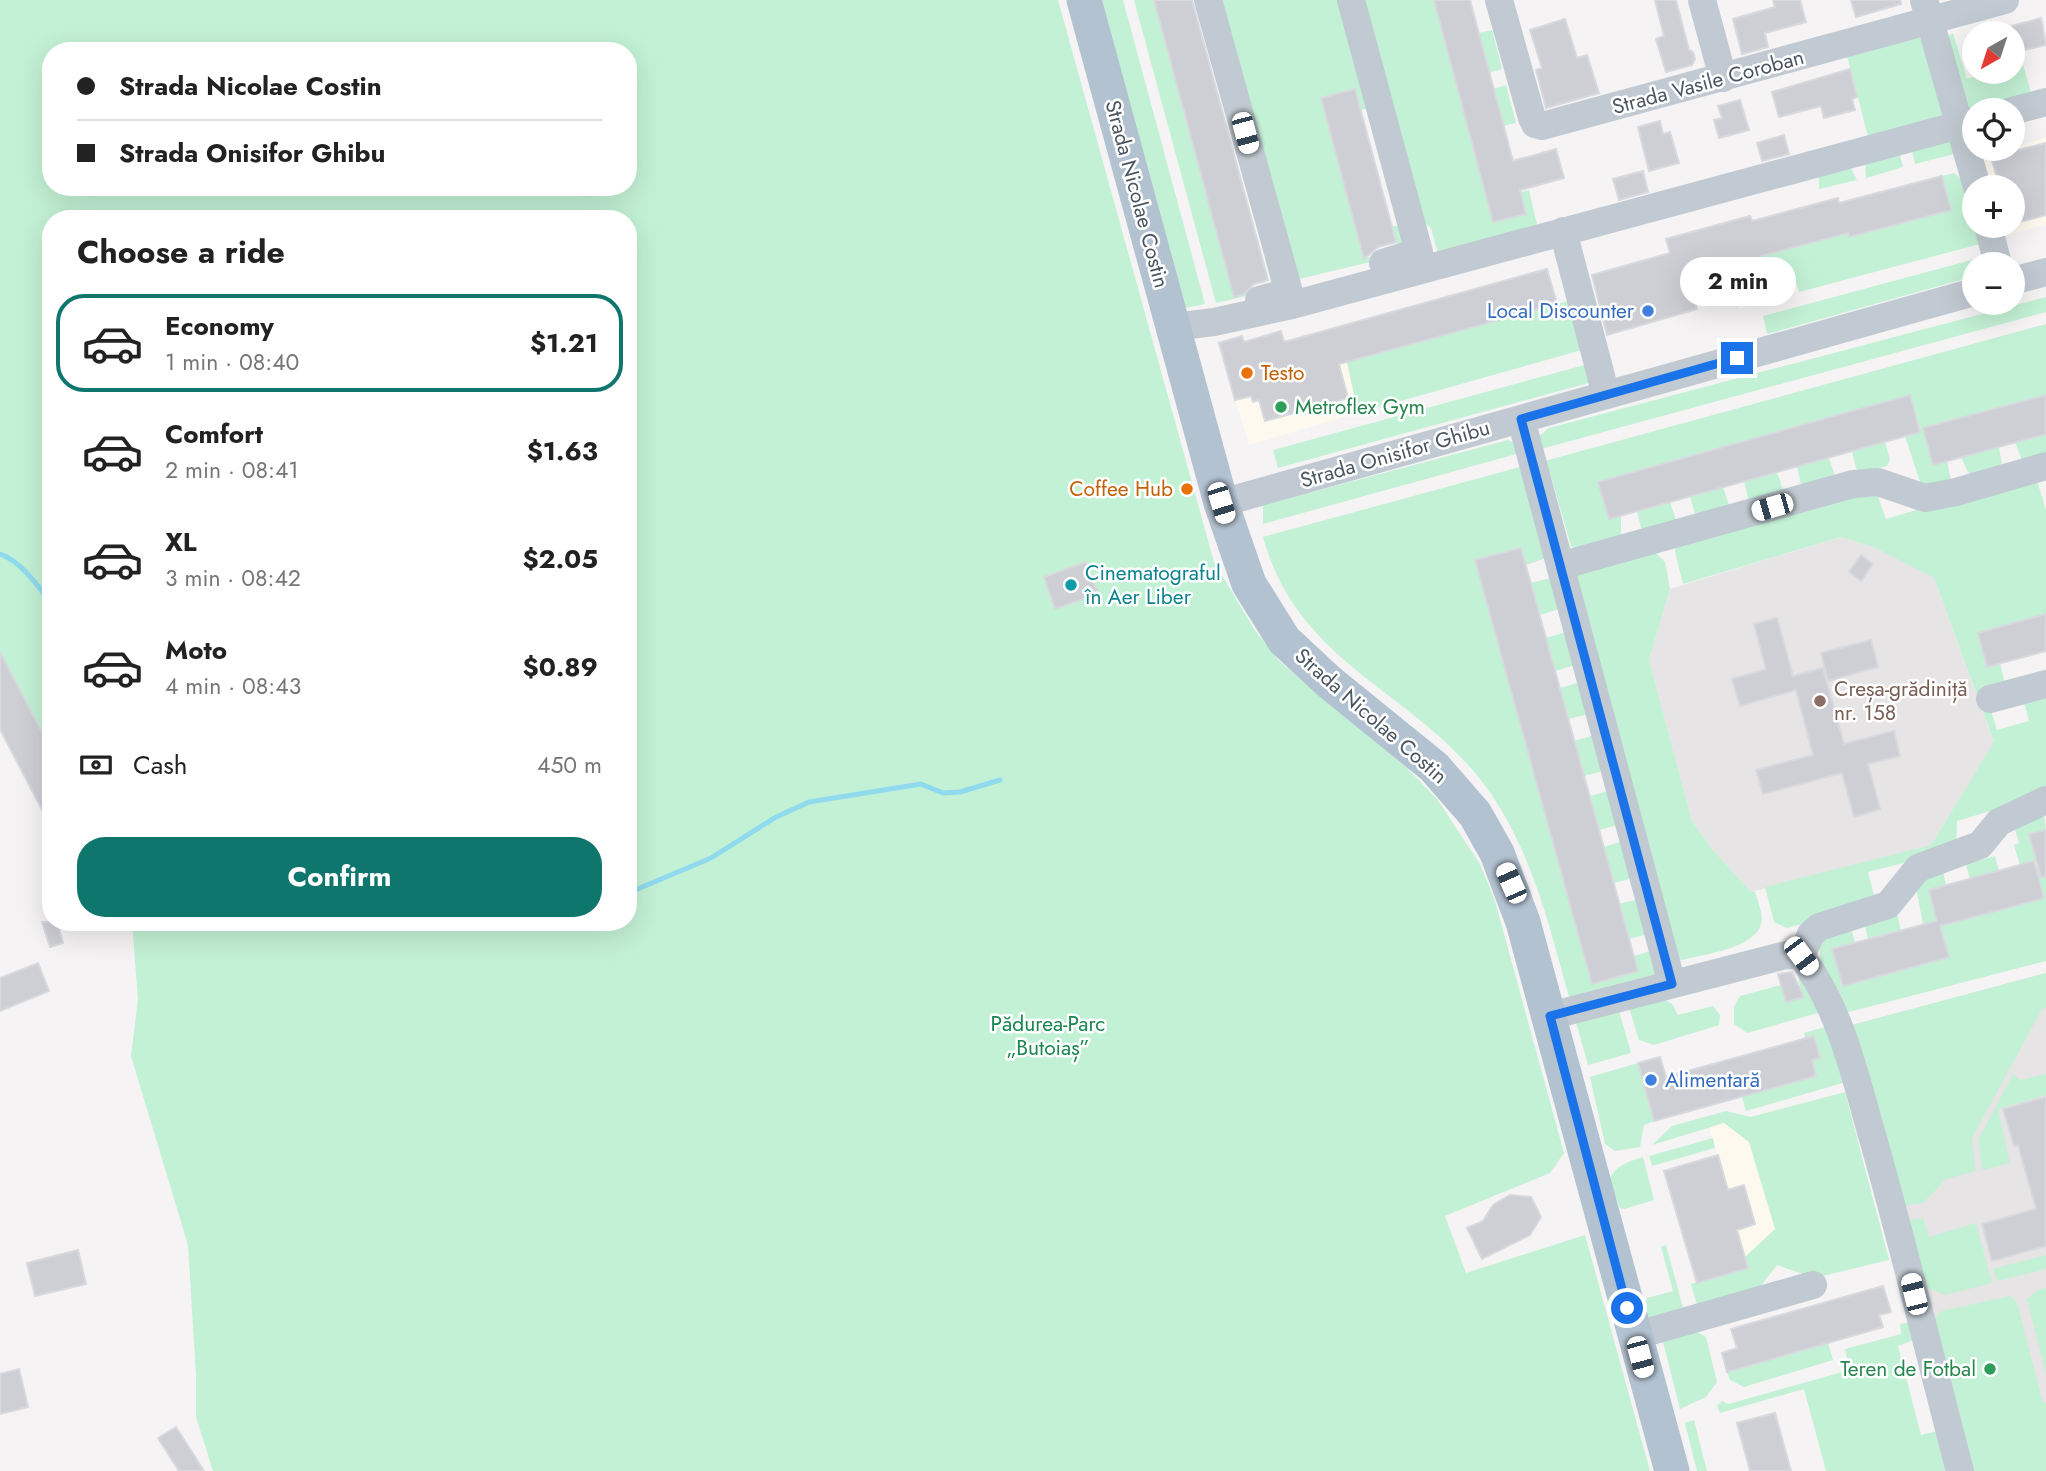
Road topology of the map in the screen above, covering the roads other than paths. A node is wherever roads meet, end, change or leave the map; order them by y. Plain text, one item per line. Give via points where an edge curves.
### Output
1 (1084, 0) edge
2 (1208, 0) edge
3 (1351, 0) edge
4 (1499, 0) edge
5 (1702, 0) edge
6 (2006, 0) edge
7 (1927, 10) edge
8 (1723, 78) junction
9 (2046, 102) edge
10 (2025, 108) edge
11 (1962, 111) edge
12 (1962, 124) edge
13 (1563, 231) junction
14 (2046, 272) edge
15 (2025, 278) edge
16 (1289, 292) junction
17 (1962, 295) edge
18 (1213, 322) junction
19 (1173, 327) junction
20 (1606, 396) junction
21 (1521, 419) junction
22 (2046, 466) edge
23 (1221, 503) junction
24 (1560, 566) junction
25 (2046, 684) edge
26 (1990, 699) dead end
27 (2046, 800) edge
28 (1801, 956) junction
29 (1672, 984) junction
30 (1550, 1016) junction
31 (1813, 1285) dead end
32 (1634, 1336) junction
33 (1672, 1471) edge
34 (1960, 1471) edge

1 - 19 main road, Strada Nicolae Costin
2 - 16 street
3 - 16 street via 1419,252
4 - 8 street, Strada Vasile Coroban via 1535,124 1542,126
5 - 8 street
6 - 7 street, Strada Vasile Coroban
7 - 8 street, Strada Vasile Coroban
7 - 11 street
9 - 10 street
12 - 13 street
13 - 18 street via 1304,302
13 - 20 street
14 - 15 street
16 - 18 street via 1229,309
17 - 20 street, Strada Onisifor Ghibu
18 - 19 street
19 - 23 main road, Strada Nicolae Costin
20 - 21 street, Strada Onisifor Ghibu
21 - 23 street, Strada Onisifor Ghibu
21 - 24 street
22 - 24 street via 1925,498 1878,482 1853,484
23 - 30 main road, Strada Nicolae Costin via 1248,584 1284,640 1434,767 1475,814 1511,883
24 - 29 street
25 - 26 street
27 - 28 street via 1999,822 1980,845 1918,868 1888,905 1819,927
28 - 29 street via 1786,954
28 - 34 street via 1839,1020
29 - 30 street
30 - 32 main road, Strada Nicolae Costin
31 - 32 street
32 - 33 main road, Strada Nicolae Costin

